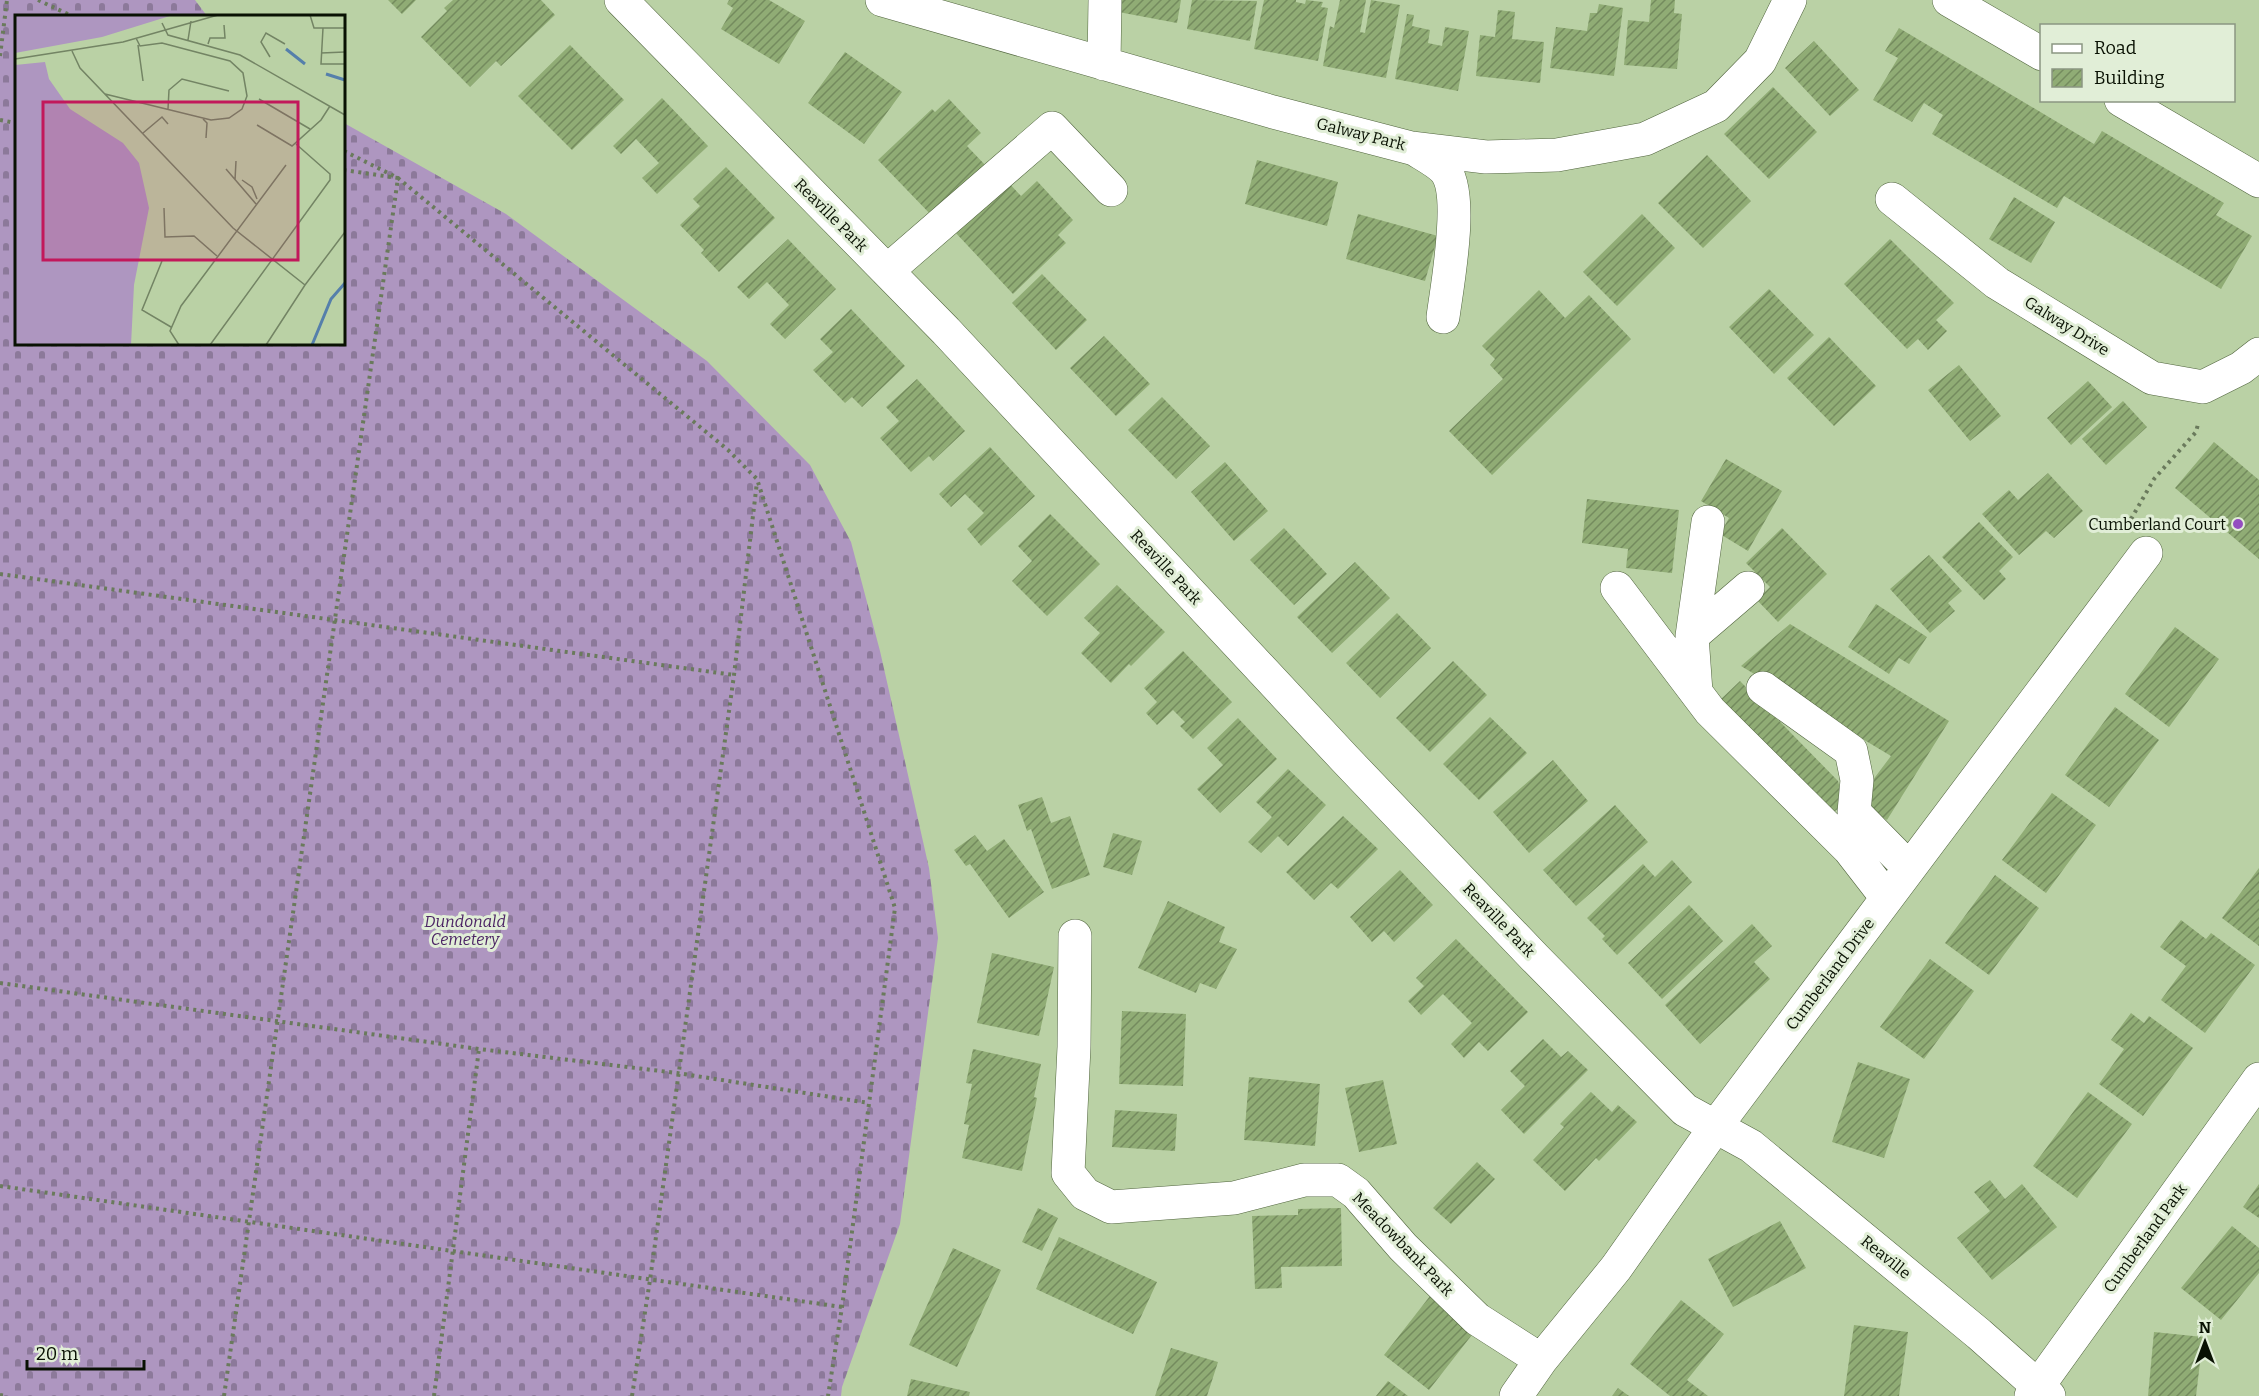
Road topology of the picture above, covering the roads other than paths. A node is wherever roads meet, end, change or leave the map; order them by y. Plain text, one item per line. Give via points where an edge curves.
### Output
1 (621, 0) edge
2 (882, 0) edge
3 (1106, 0) edge
4 (1790, 0) edge
5 (1948, 0) edge
6 (2040, 53) edge
7 (1104, 64) junction
8 (2124, 102) edge
9 (1413, 148) junction
10 (2259, 181) edge
11 (1112, 190) dead end
12 (1892, 199) dead end
13 (887, 271) junction
14 (1443, 317) dead end
15 (2253, 369) edge
16 (1708, 522) dead end
17 (2146, 553) dead end
18 (1617, 588) dead end
19 (1748, 588) dead end
20 (1692, 636) junction
21 (1763, 688) dead end
22 (1696, 692) junction
23 (1909, 868) junction
24 (1887, 897) junction
25 (1075, 936) dead end
26 (2259, 1079) edge
27 (1716, 1126) junction
28 (1541, 1360) junction
29 (2040, 1393) edge
30 (1516, 1396) edge

1 - 13 street, Reaville Park
2 - 7 street, Galway Park
3 - 7 street
4 - 9 street, Galway Park via 1760,61 1716,106 1645,139 1557,155 1486,157
5 - 6 street
7 - 9 street, Galway Park
8 - 10 street
9 - 14 street via 1445,170 1451,183 1455,207
11 - 13 street via 1052,128
12 - 15 street, Galway Drive via 1997,283 2152,378 2203,387
13 - 27 street, Reaville Park via 1535,958 1685,1110
16 - 20 street
17 - 23 street, Cumberland Drive
18 - 22 street
19 - 20 street
20 - 22 street
21 - 23 street via 1851,751 1857,780 1854,812
22 - 24 street via 1710,711 1848,849
23 - 24 street, Cumberland Drive
24 - 27 street, Cumberland Drive
25 - 28 street, Meadowbank Park via 1068,1173 1085,1194 1112,1207 1234,1198 1304,1180 1338,1180 1356,1193 1403,1247 1477,1319
26 - 29 street, Cumberland Park
27 - 28 street, Cumberland Drive via 1616,1268
27 - 29 street, Reaville via 1750,1146 1979,1334
28 - 30 street, Cumberland Drive

